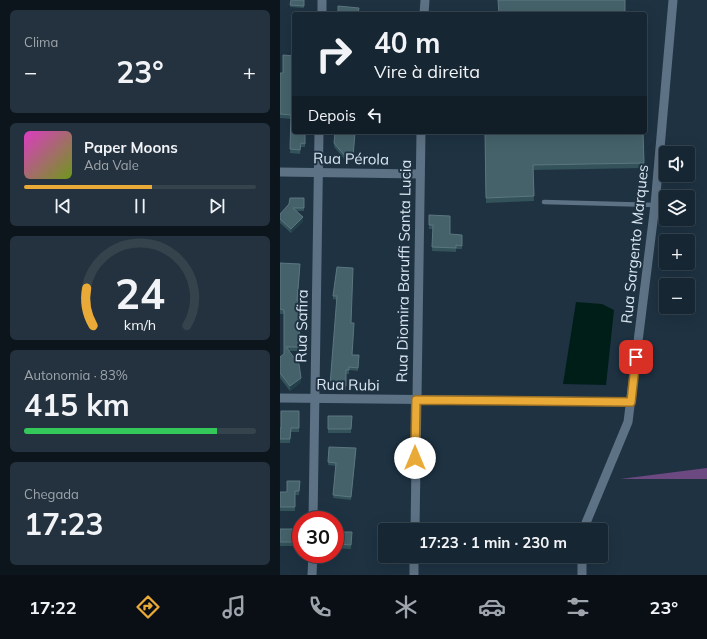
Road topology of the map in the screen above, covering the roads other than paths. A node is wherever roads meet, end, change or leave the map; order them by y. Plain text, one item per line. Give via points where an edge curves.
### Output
1 (322, 0) edge
2 (425, 0) edge
3 (673, 0) edge
4 (322, 12) edge
5 (424, 12) edge
6 (319, 134) edge
7 (421, 134) edge
8 (280, 172) edge
9 (319, 172) junction
10 (420, 174) junction
11 (544, 202) dead end
12 (655, 205) junction
13 (280, 398) edge
14 (315, 398) junction
15 (416, 400) junction
16 (631, 402) junction
17 (313, 511) edge
18 (415, 523) edge
19 (586, 523) edge
20 (313, 563) edge
21 (414, 563) edge
22 (582, 563) edge
23 (312, 575) edge
24 (414, 575) edge
25 (582, 575) edge

1 - 4 street
2 - 5 street
3 - 12 street, Rua Sargento Marques
6 - 9 street, Rua Safira
7 - 10 street, Rua Diomira Baruffi Santa Lucia
8 - 9 street, Rua Pérola
9 - 10 street, Rua Pérola
9 - 14 street, Rua Safira
10 - 15 street, Rua Diomira Baruffi Santa Lucia
11 - 12 lane
12 - 16 street, Rua Sargento Marques
13 - 14 street, Rua Rubi
14 - 15 street, Rua Rubi
14 - 17 street, Rua Safira
15 - 16 street, Rua Rubi
15 - 18 street, Rua Diomira Baruffi Santa Lucia
16 - 19 street, Rua Sargento Marques via 628,422
20 - 23 street
21 - 24 street
22 - 25 street

